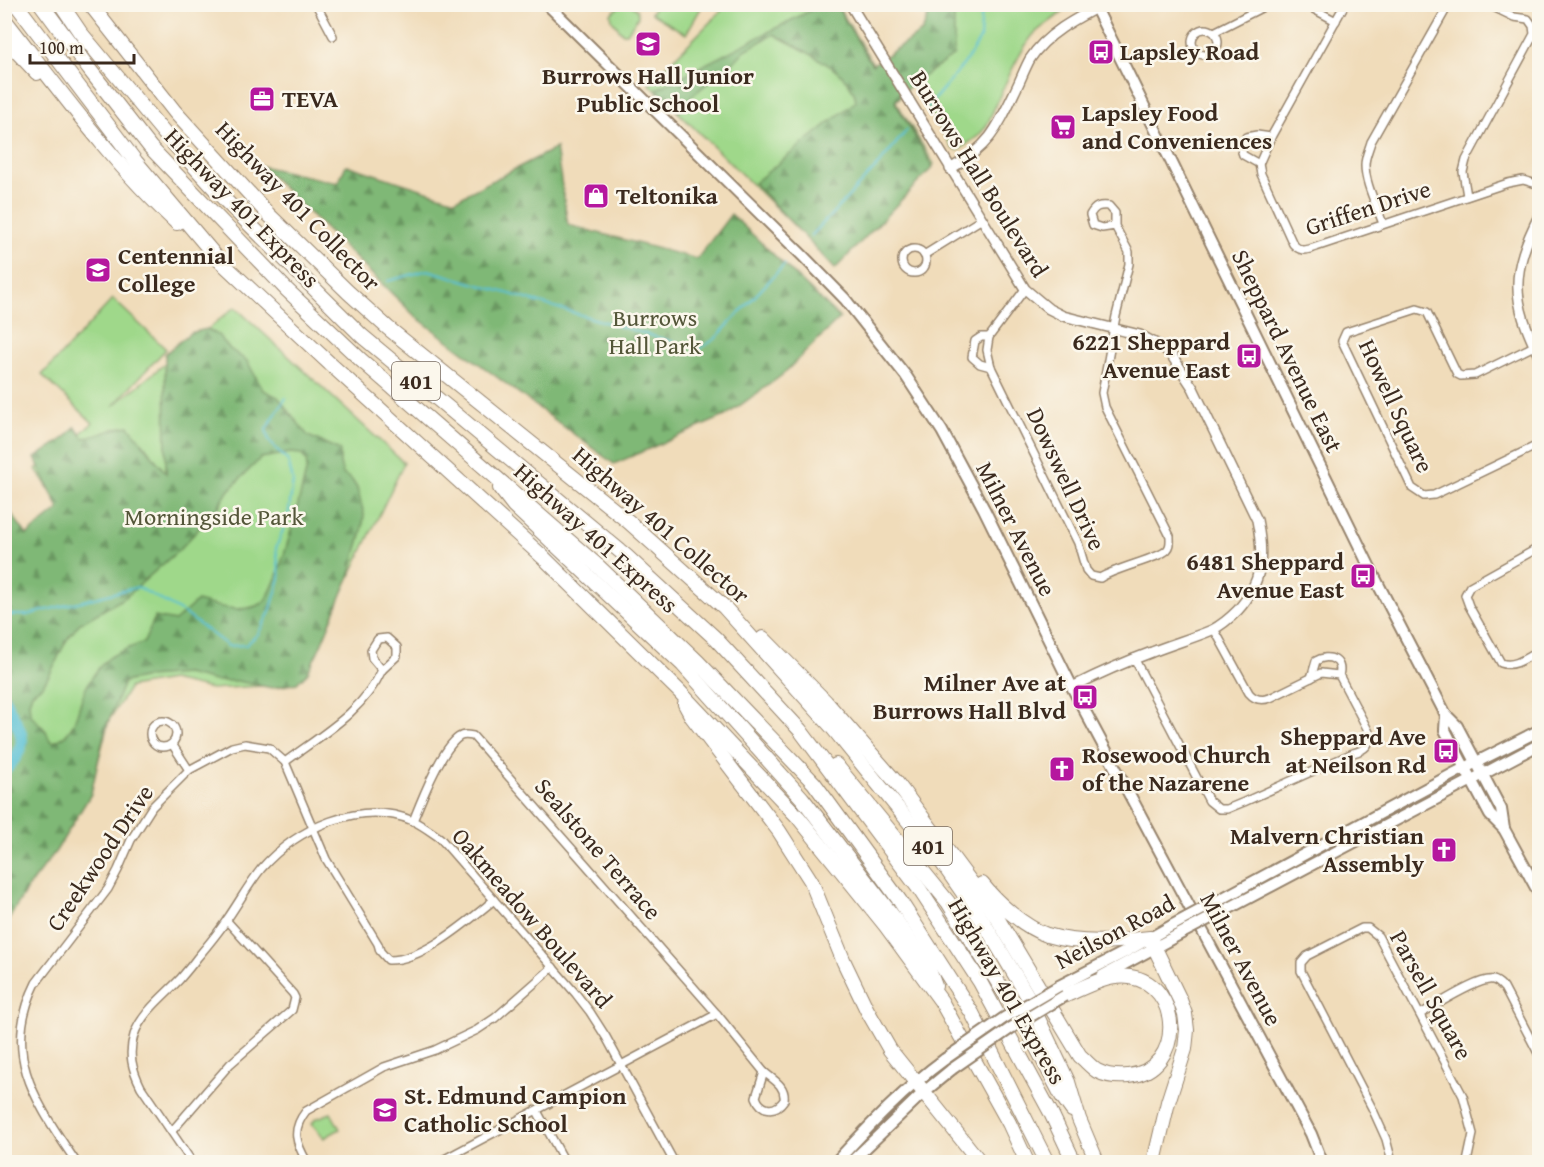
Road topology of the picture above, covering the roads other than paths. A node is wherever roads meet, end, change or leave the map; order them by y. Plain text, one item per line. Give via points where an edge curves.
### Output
1 (16, 4) edge
2 (41, 4) edge
3 (61, 4) edge
4 (90, 4) edge
5 (316, 4) edge
6 (547, 4) edge
7 (1269, 4) edge
8 (1304, 4) edge
9 (1345, 4) edge
10 (1488, 4) edge
11 (852, 5) edge
12 (1447, 5) edge
13 (1098, 6) edge
14 (4, 19) edge
15 (1336, 21) junction
16 (1214, 32) junction
17 (333, 36) dead end
18 (4, 38) edge
19 (71, 105) junction
20 (1271, 137) junction
21 (1259, 164) junction
22 (950, 169) junction
23 (1539, 185) edge
24 (1467, 196) junction
25 (1539, 214) edge
26 (982, 219) junction
27 (1383, 224) junction
28 (1115, 226) dead end
29 (924, 255) dead end
30 (217, 258) junction
31 (1024, 289) junction
32 (1113, 329) junction
33 (988, 337) junction
34 (1534, 346) junction
35 (1539, 358) edge
36 (991, 367) junction
37 (1539, 444) edge
38 (484, 467) junction
39 (1539, 547) edge
40 (724, 608) junction
41 (1214, 629) junction
42 (1539, 650) edge
43 (1134, 658) junction
44 (382, 670) junction
45 (1339, 675) junction
46 (1311, 678) junction
47 (1072, 687) junction
48 (680, 691) junction
49 (1446, 715) junction
50 (800, 730) junction
51 (1539, 730) edge
52 (172, 744) dead end
53 (1539, 744) edge
54 (285, 762) junction
55 (1477, 762) junction
56 (1465, 768) junction
57 (189, 770) junction
58 (1482, 774) junction
59 (1472, 780) junction
60 (896, 782) junction
61 (1377, 816) junction
62 (413, 821) junction
63 (1383, 827) junction
64 (313, 829) junction
65 (1504, 829) junction
66 (1539, 895) edge
67 (494, 900) junction
68 (1217, 908) junction
69 (227, 921) junction
70 (1152, 944) junction
71 (553, 967) junction
72 (1062, 991) junction
73 (941, 1001) junction
74 (717, 1014) junction
75 (1420, 1014) junction
76 (1539, 1057) edge
77 (622, 1065) junction
78 (764, 1072) junction
79 (919, 1087) junction
80 (537, 1111) junction
81 (1079, 1119) junction
82 (172, 1131) junction
83 (76, 1162) edge
84 (192, 1162) edge
85 (307, 1162) edge
86 (439, 1162) edge
87 (565, 1162) edge
88 (674, 1162) edge
89 (836, 1162) edge
90 (851, 1162) edge
91 (980, 1162) edge
92 (1027, 1162) edge
93 (1047, 1162) edge
94 (1074, 1162) edge
95 (1097, 1162) edge
96 (1154, 1162) edge
97 (1322, 1162) edge
98 (1392, 1162) edge
99 (1467, 1162) edge

1 - 30 highway, 401 via 136,162
2 - 38 highway, Highway 401 Express / 401 via 150,147 287,290
3 - 50 highway, Highway 401 Express / 401 via 164,133 227,202 362,336 626,556 716,639
4 - 40 highway, Highway 401 Collector / 401 via 175,112 268,214 348,292 629,522
5 - 17 street
6 - 47 main road, Milner Avenue via 803,256 895,360 942,431 974,489
7 - 16 street
8 - 15 street
9 - 15 street
10 - 24 street via 1514,17 1528,19 1534,34 1466,160 1463,172
11 - 22 street, Burrows Hall Boulevard
12 - 27 street via 1367,153 1367,176
13 - 22 street via 1046,40 1030,60 997,129 980,150
13 - 49 main road, Sheppard Avenue East via 1376,580
14 - 19 highway
15 - 20 street
16 - 16 street via 1207,29 1195,33 1192,46 1197,53 1206,56 1215,52 1219,40
18 - 19 highway
19 - 30 highway via 150,198
20 - 21 street
20 - 21 street, Griffen Drive via 1257,135 1246,137 1243,142 1243,155
21 - 27 street, Griffen Drive via 1298,249 1310,249
22 - 26 street, Burrows Hall Boulevard
23 - 24 street, Griffen Drive via 1516,181
24 - 27 street, Griffen Drive
25 - 34 street via 1518,269 1517,290
26 - 29 street
26 - 31 street, Burrows Hall Boulevard
28 - 32 street via 1129,252 1129,264
30 - 48 highway, 401 via 544,558
31 - 32 street, Burrows Hall Boulevard via 1063,316
31 - 33 street, Dowswell Drive
32 - 36 street, Dowswell Drive via 1102,393 1105,407 1170,536 1170,545 1164,553 1101,579 1086,570 1078,543
32 - 41 street, Burrows Hall Boulevard via 1140,335 1164,348 1180,365 1257,520 1261,562 1252,592 1229,619
33 - 36 street, Dowswell Drive
33 - 36 street, Dowswell Drive via 975,341 972,357
34 - 35 street
34 - 37 street, Howell Square via 1475,375 1461,376 1429,316 1417,309 1357,327 1346,332 1342,341 1412,488 1420,494 1434,495
38 - 73 highway via 514,506 682,665 802,798 896,919 929,970
38 - 93 highway, Highway 401 Express / 401 via 599,567 698,662 814,783 900,901 972,1013
39 - 42 street via 1470,586 1465,595 1501,663 1514,664
40 - 60 highway via 753,627
40 - 81 highway, Highway 401 Collector / 401 via 832,727 943,864 984,923 1031,1005 1068,1082
41 - 43 street, Burrows Hall Boulevard
41 - 46 street via 1254,698 1265,700
43 - 45 street via 1209,801 1222,810 1364,750 1370,740 1369,732
43 - 47 street, Burrows Hall Boulevard
44 - 44 street via 395,660 398,651 387,638 378,639 371,650
44 - 54 street via 370,693 355,708
45 - 46 street via 1321,673
45 - 46 street via 1338,662 1321,657
47 - 97 main road, Milner Avenue via 1311,1134
48 - 73 highway, 401 via 798,817
48 - 79 highway via 692,717 779,831 804,871 867,1010 890,1050
49 - 55 main road, Sheppard Avenue East via 1457,726
49 - 56 main road, Sheppard Avenue East via 1445,730
50 - 81 highway via 845,774 948,902
50 - 94 highway, Highway 401 Express / 401 via 920,890 980,982
51 - 55 main road, Neilson Road
52 - 57 street
53 - 58 main road, Neilson Road
54 - 57 street, Creekwood Drive via 269,748 245,744
54 - 64 street
55 - 56 main road, Neilson Road
55 - 58 main road, Sheppard Avenue East
56 - 59 main road, Sheppard Avenue East
56 - 61 main road, Neilson Road
57 - 83 street, Creekwood Drive via 152,807 108,889 36,983 19,1018 15,1044 22,1076
58 - 59 main road, Neilson Road
58 - 65 main road, Sheppard Avenue East via 1501,809
59 - 63 main road, Neilson Road
59 - 65 main road, Sheppard Avenue East via 1490,815
60 - 70 highway via 910,792 986,889 1014,916 1047,934
60 - 72 highway via 996,916 1080,1056 1097,1071 1117,1077 1154,1068 1166,1051 1171,1034 1169,1014 1161,996 1147,984 1131,977 1117,977
61 - 63 main road
61 - 68 main road, Neilson Road
62 - 64 street, Oakmeadow Boulevard via 389,814 355,815
62 - 67 street, Oakmeadow Boulevard via 440,838
62 - 74 street, Sealstone Terrace via 450,746 458,737 473,736
63 - 68 main road, Neilson Road
64 - 67 street via 326,859 388,960 440,941
64 - 69 street, Oakmeadow Boulevard via 262,868
65 - 66 main road, Sheppard Avenue East
67 - 71 street, Oakmeadow Boulevard
68 - 70 main road, Neilson Road, bridge via 1178,935
68 - 70 main road, Neilson Road, bridge via 1173,925
69 - 82 street, Oakmeadow Boulevard via 144,1016 132,1043 135,1075
69 - 82 street via 293,994 294,1005 230,1064
70 - 72 main road, Neilson Road
70 - 96 highway via 1180,1000 1187,1030
71 - 77 street, Oakmeadow Boulevard via 590,1012
71 - 85 street via 477,1030 382,1068 306,1111 296,1131
72 - 79 main road, Neilson Road, bridge via 952,1069
72 - 79 main road, Neilson Road, bridge via 1004,1018 945,1059
73 - 92 highway, 401 via 1010,1123
74 - 77 street
74 - 78 street, Sealstone Terrace
75 - 76 street via 1476,984 1497,981
75 - 98 street, Parsell Square via 1378,936 1368,928 1355,930 1301,963 1303,979 1372,1108
75 - 99 street, Parsell Square via 1463,1096 1473,1134
77 - 80 street
77 - 88 street, Oakmeadow Boulevard
78 - 78 street, Sealstone Terrace via 756,1097 764,1108 773,1109 781,1104 784,1091
79 - 89 main road, Neilson Road via 873,1121
79 - 90 main road, Neilson Road
79 - 91 highway
80 - 86 street
80 - 87 street
81 - 95 highway, Highway 401 Collector / 401
82 - 84 street, Oakmeadow Boulevard

